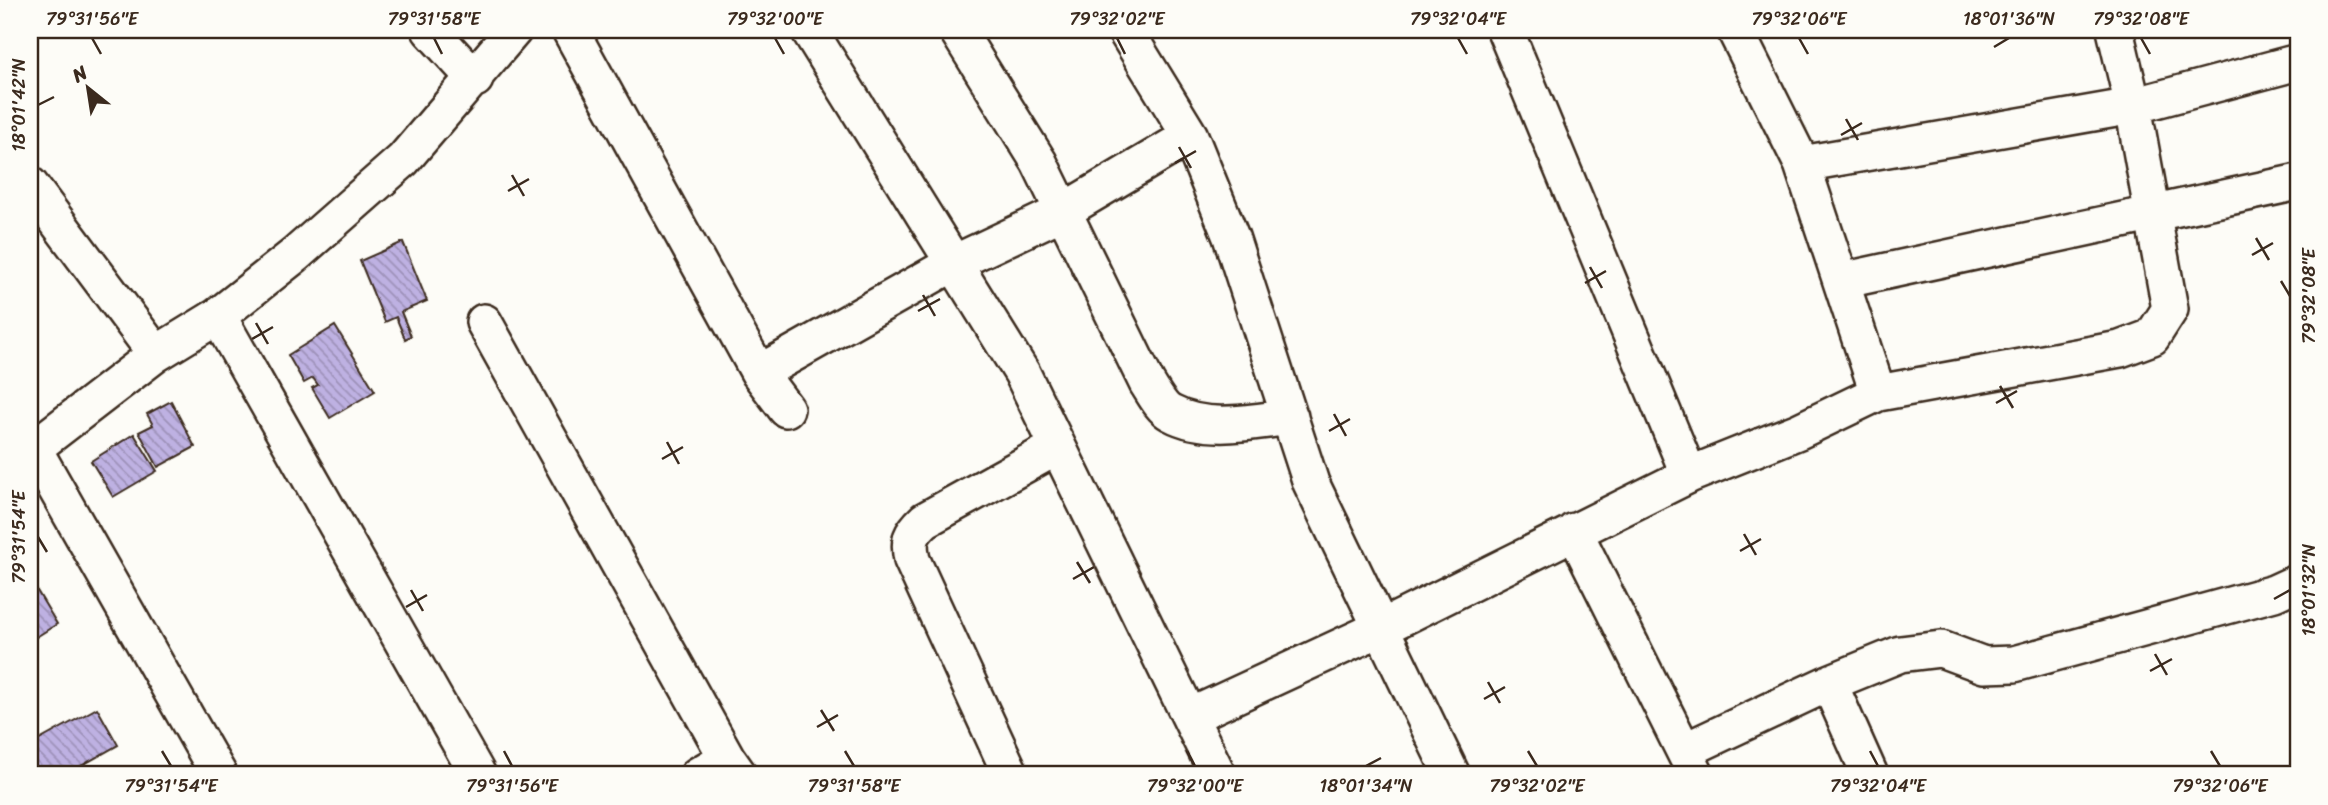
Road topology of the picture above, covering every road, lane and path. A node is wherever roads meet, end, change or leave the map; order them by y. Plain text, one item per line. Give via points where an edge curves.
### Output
1 (430, 30) edge
2 (514, 30) edge
3 (570, 30) edge
4 (809, 30) edge
5 (957, 30) edge
6 (1125, 30) edge
7 (1505, 30) edge
8 (1735, 30) edge
9 (2115, 30) edge
10 (2298, 62) edge
11 (475, 79) junction
12 (2133, 106) junction
13 (1190, 136) junction
14 (1802, 164) junction
15 (2298, 183) edge
16 (30, 185) edge
17 (1062, 212) junction
18 (2152, 213) junction
19 (954, 262) junction
20 (1841, 281) junction
21 (218, 316) junction
22 (484, 322) dead end
23 (156, 354) junction
24 (759, 373) junction
25 (1878, 393) junction
26 (786, 409) dead end
27 (1290, 417) junction
28 (1057, 447) junction
29 (31, 449) edge
30 (1689, 475) junction
31 (1574, 531) junction
32 (2298, 582) edge
33 (1381, 628) junction
34 (1829, 683) junction
35 (1191, 716) junction
36 (1690, 763) edge
37 (721, 770) edge
38 (219, 775) edge
39 (478, 775) edge
40 (1011, 775) edge
41 (1218, 775) edge
42 (1452, 775) edge
43 (1870, 775) edge

1 - 11 street
2 - 11 street
3 - 24 street
4 - 19 street
5 - 17 street via 1039,162
6 - 13 street
7 - 30 street
8 - 14 street
9 - 12 street
10 - 12 street
11 - 21 street via 403,160
12 - 14 street
12 - 18 street
13 - 17 street
13 - 27 street via 1231,237
14 - 20 street
15 - 18 street
16 - 23 street
17 - 19 street
17 - 27 street via 1147,383 1168,412 1192,421 1233,425
18 - 20 street
18 - 25 street via 2170,309 2152,337 2120,349
19 - 24 street
19 - 28 street via 1022,373
20 - 25 street
21 - 23 street
21 - 39 street
22 - 37 street
23 - 29 street
24 - 26 street
25 - 30 street
27 - 33 street via 1311,483
28 - 35 street
28 - 40 street via 925,520 911,533 908,543 912,561
29 - 38 street
30 - 31 street
31 - 33 street
31 - 36 street
32 - 34 street via 2274,593 2014,664 1984,665 1941,649 1900,654
33 - 35 street
33 - 42 street
34 - 36 street
34 - 43 street
35 - 41 street

